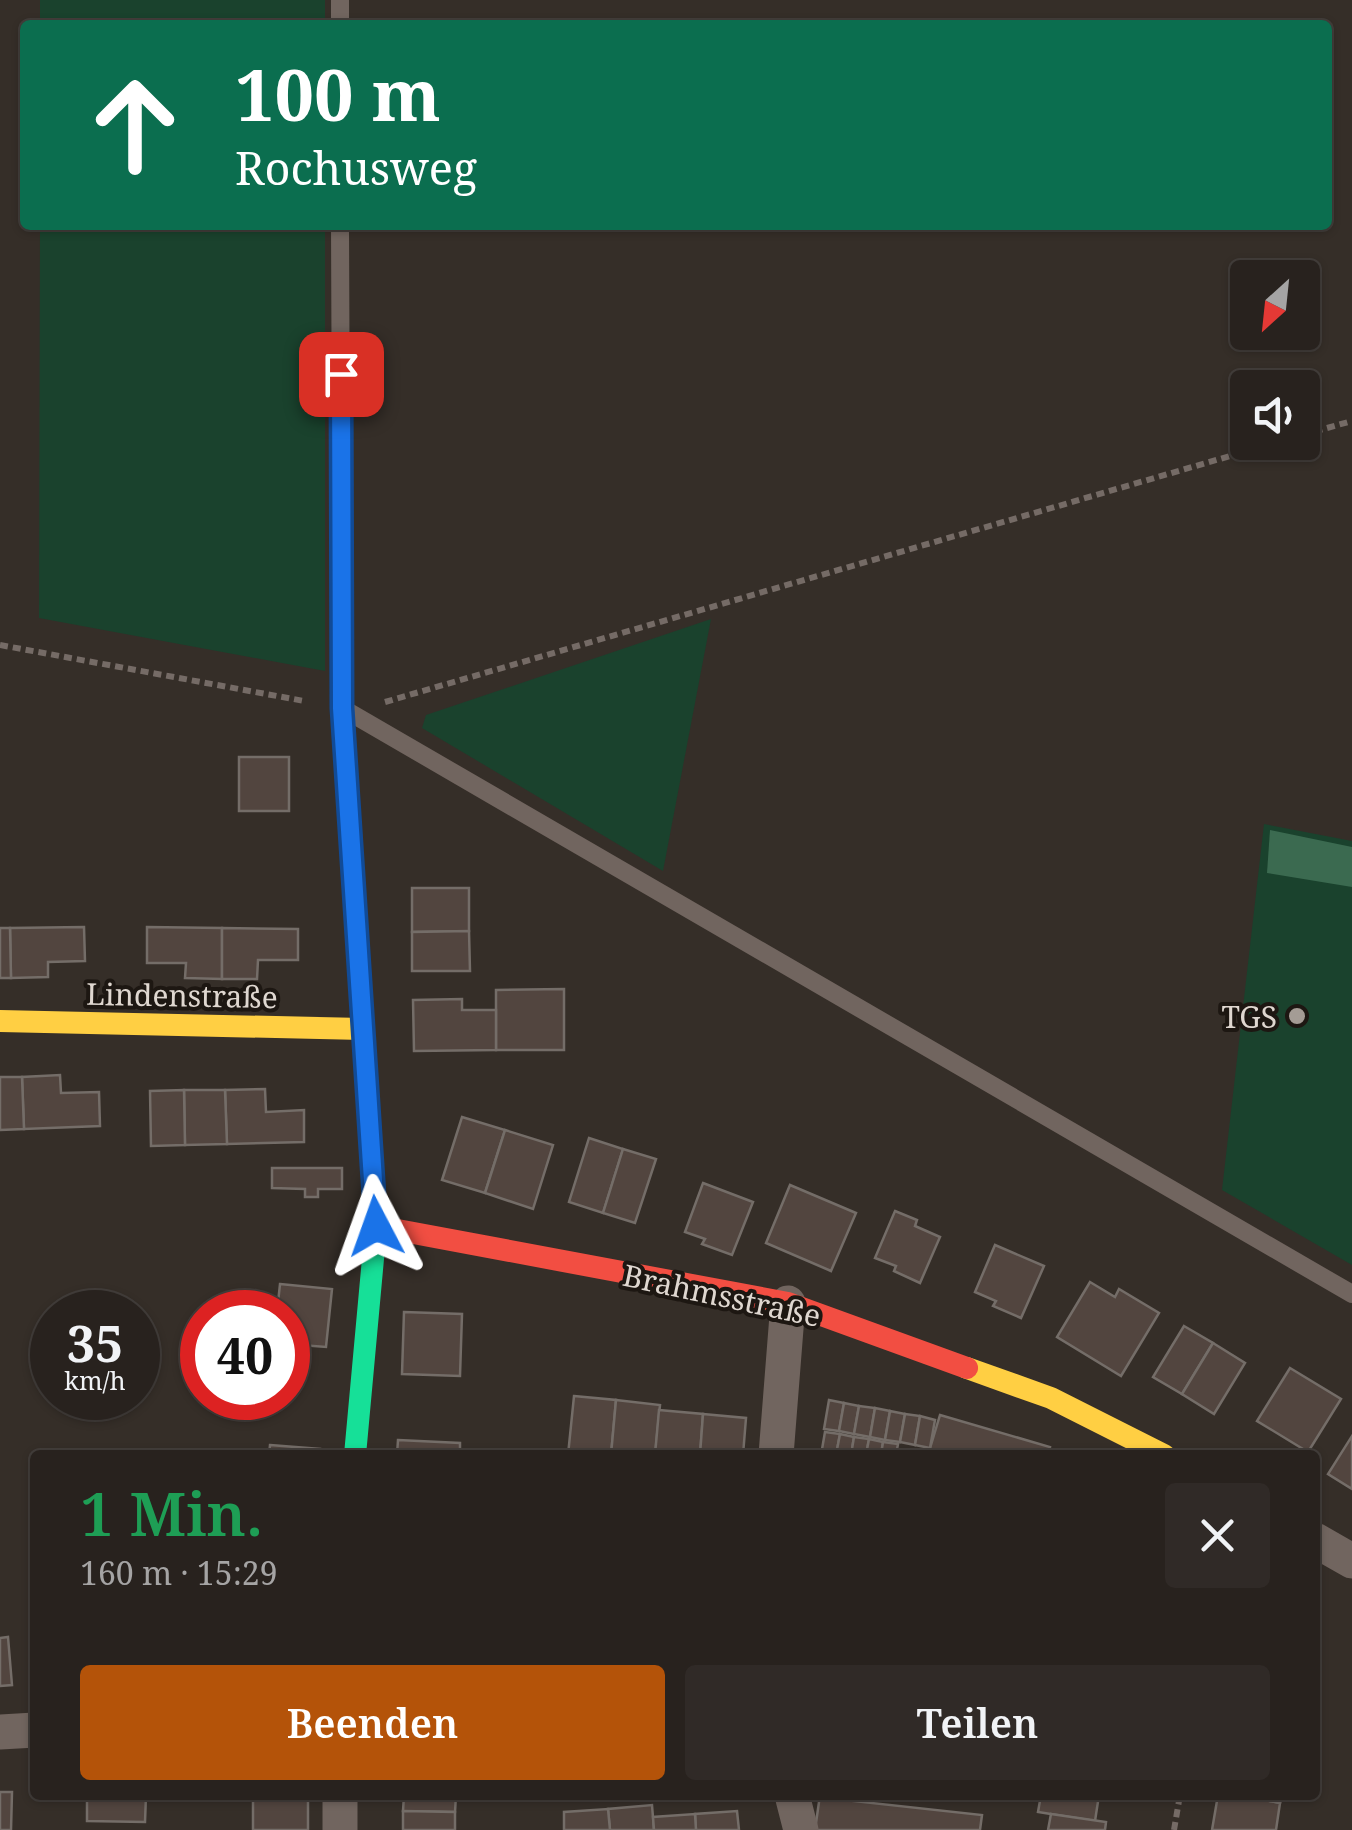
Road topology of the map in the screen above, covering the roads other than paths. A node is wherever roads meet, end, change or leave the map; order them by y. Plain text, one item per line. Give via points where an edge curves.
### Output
1 (340, 230) edge
2 (342, 708) junction
3 (0, 1021) edge
4 (363, 1029) junction
5 (376, 1226) junction
6 (1352, 1294) edge
7 (788, 1303) junction
8 (355, 1450) edge
9 (776, 1450) edge
10 (1154, 1450) edge
11 (1320, 1543) edge
12 (1352, 1561) edge
13 (30, 1730) edge
14 (0, 1732) edge
15 (340, 1800) edge
16 (793, 1800) edge
17 (340, 1830) edge
18 (801, 1830) edge

1 - 2 lane
2 - 4 street
2 - 6 lane
3 - 4 street, Lindenstraße
4 - 5 street
5 - 7 street, Brahmsstraße
5 - 8 street
7 - 9 street
7 - 10 street, Brahmsstraße via 1052,1398
11 - 12 street
13 - 14 street
15 - 17 street
16 - 18 street

